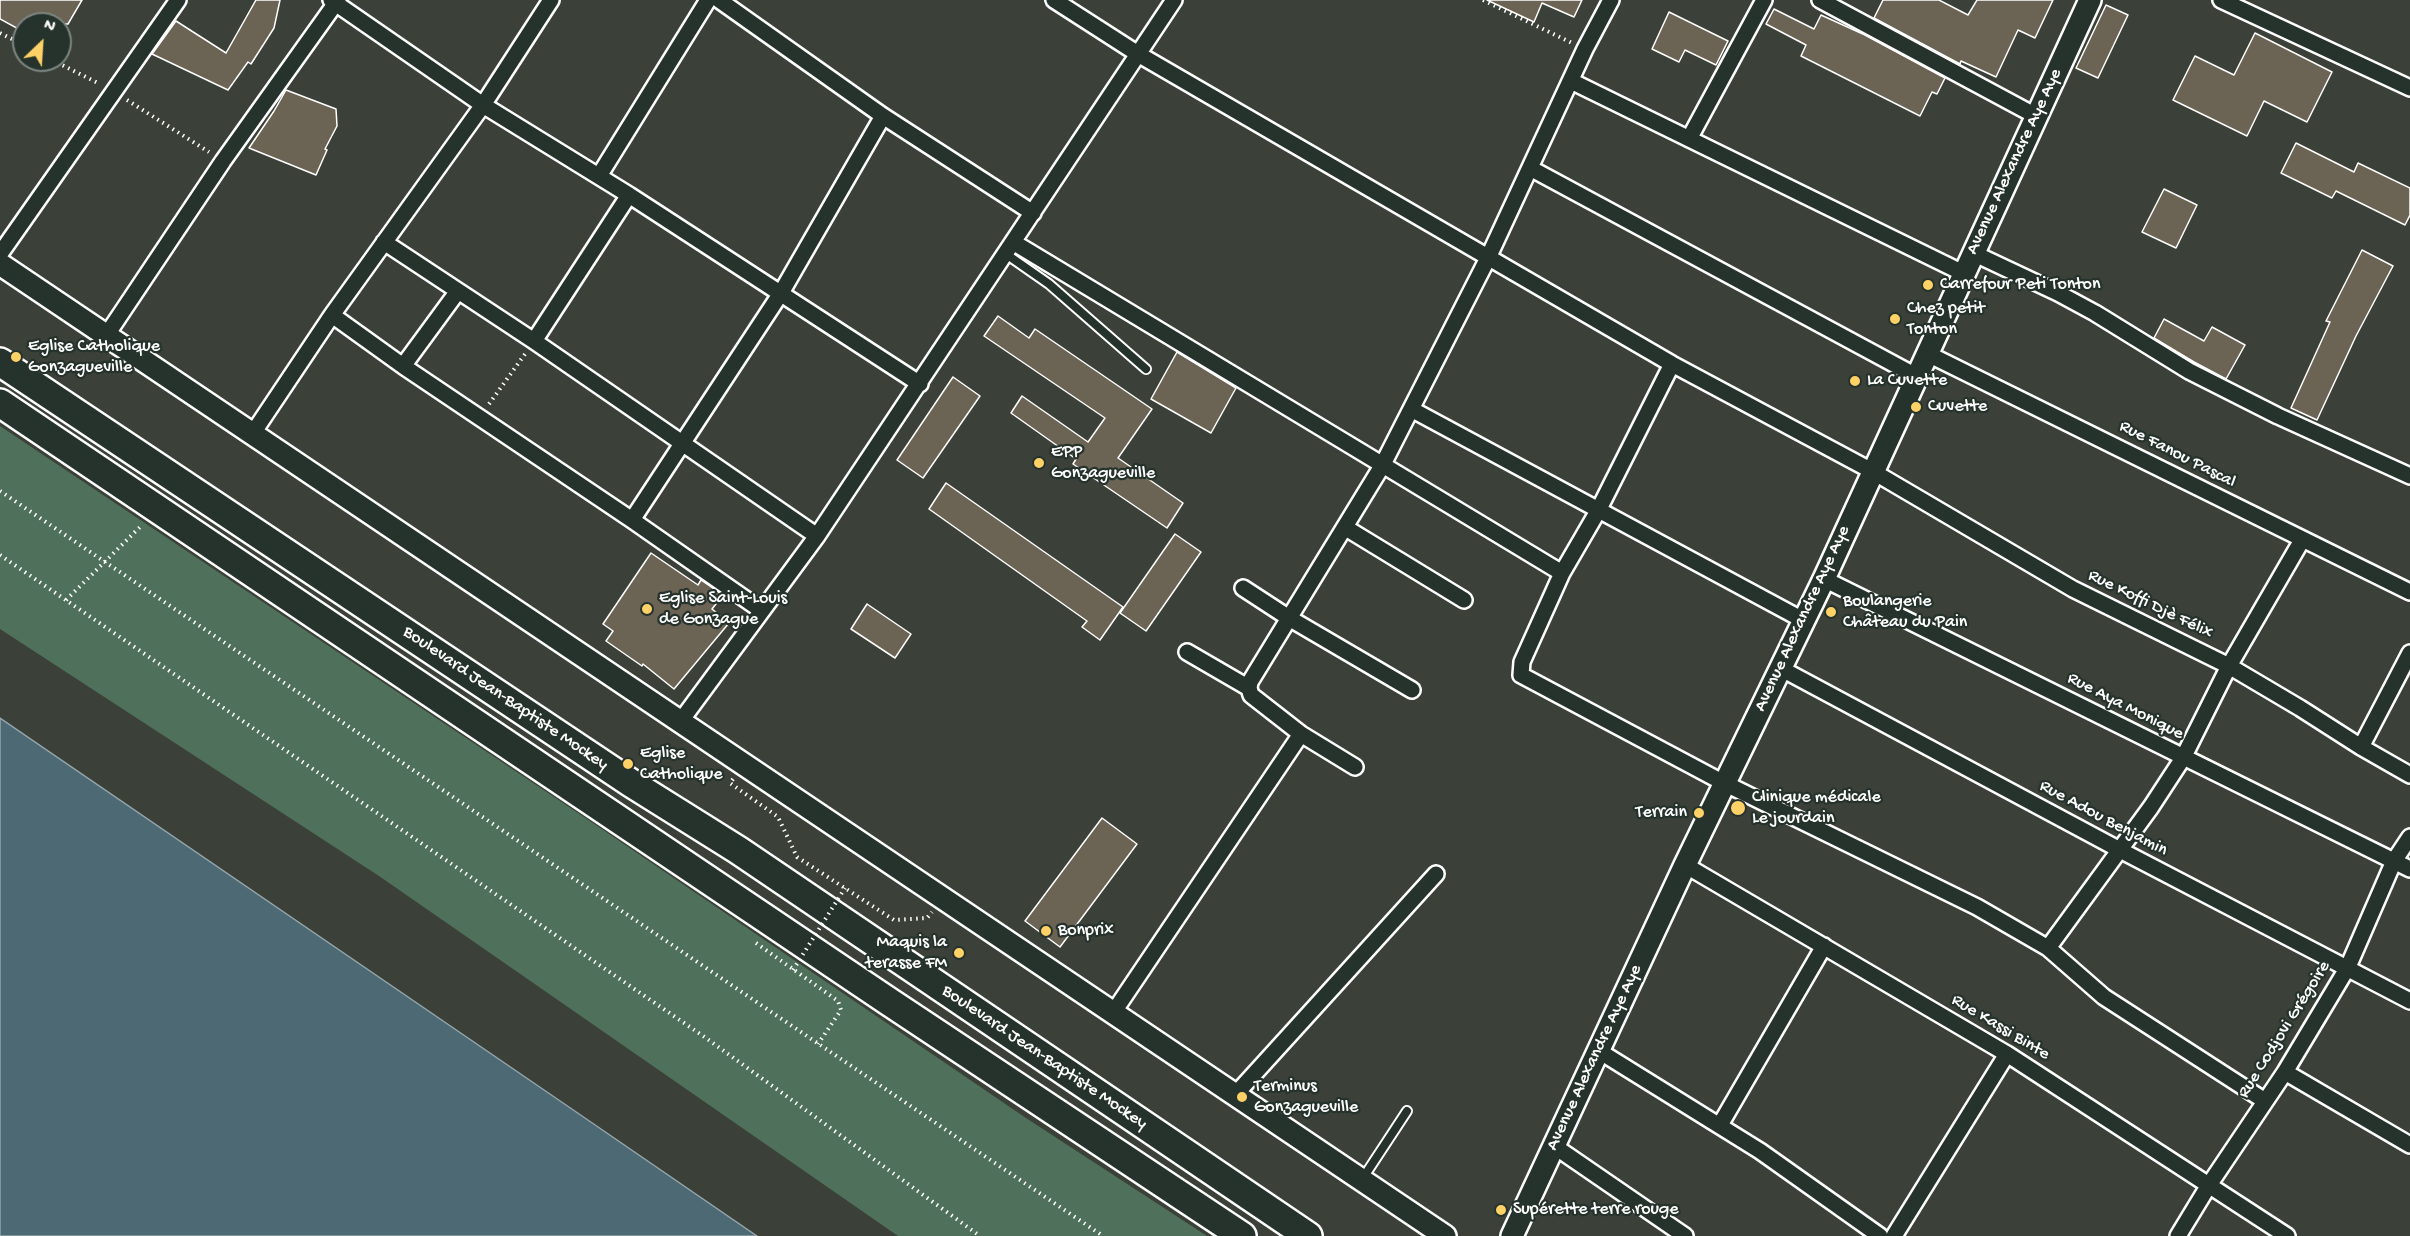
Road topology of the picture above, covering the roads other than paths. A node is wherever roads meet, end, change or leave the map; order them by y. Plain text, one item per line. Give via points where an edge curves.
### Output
1 (178, 0) edge
2 (551, 0) edge
3 (708, 0) edge
4 (720, 0) edge
5 (1054, 0) edge
6 (1174, 0) edge
7 (1611, 0) edge
8 (1764, 0) edge
9 (1820, 0) edge
10 (2090, 0) edge
11 (2221, 0) edge
12 (335, 1) edge
13 (1138, 54) junction
14 (1571, 81) junction
15 (2410, 88) edge
16 (483, 105) junction
17 (883, 116) junction
18 (2036, 116) junction
19 (1689, 138) junction
20 (1530, 168) junction
21 (599, 176) junction
22 (629, 195) junction
23 (1033, 213) junction
24 (384, 242) junction
25 (1009, 248) junction
26 (1973, 253) junction
27 (0, 254) edge
28 (1488, 258) junction
29 (0, 264) edge
30 (1964, 273) junction
31 (458, 291) junction
32 (782, 293) junction
33 (332, 315) junction
34 (106, 336) junction
35 (534, 341) junction
36 (1926, 353) junction
37 (0, 362) edge
38 (1672, 364) junction
39 (403, 366) junction
40 (1146, 369) dead end
41 (1916, 376) junction
42 (920, 384) junction
43 (0, 403) edge
44 (1412, 409) junction
45 (253, 433) junction
46 (684, 444) junction
47 (1382, 466) junction
48 (1872, 471) junction
49 (2410, 476) edge
50 (1598, 511) junction
51 (632, 520) junction
52 (1346, 528) junction
53 (817, 536) junction
54 (2302, 540) junction
55 (1562, 573) junction
56 (1824, 579) junction
57 (1243, 588) dead end
58 (2410, 592) edge
59 (1464, 600) dead end
60 (761, 610) junction
61 (1289, 618) junction
62 (1803, 620) junction
63 (1187, 652) dead end
64 (2410, 653) edge
65 (2229, 666) junction
66 (1780, 668) junction
67 (1249, 688) junction
68 (1412, 690) dead end
69 (680, 722) junction
70 (1301, 734) junction
71 (2361, 747) junction
72 (2182, 758) junction
73 (1355, 767) dead end
74 (2410, 775) edge
75 (1724, 783) junction
76 (2410, 837) edge
77 (2120, 850) junction
78 (2394, 861) junction
79 (1685, 865) junction
80 (2410, 869) edge
81 (1436, 874) dead end
82 (1824, 946) junction
83 (2048, 948) junction
84 (2348, 967) junction
85 (2410, 1001) edge
86 (1113, 1013) junction
87 (1599, 1051) junction
88 (2007, 1054) junction
89 (2285, 1072) junction
90 (1235, 1095) junction
91 (2265, 1101) junction
92 (1407, 1111) dead end
93 (1720, 1125) junction
94 (2410, 1145) edge
95 (1554, 1146) junction
96 (1362, 1179) junction
97 (2208, 1185) junction
98 (1242, 1236) edge
99 (1308, 1236) edge
100 (1445, 1236) edge
101 (1512, 1236) edge
102 (1685, 1236) edge
103 (1880, 1236) edge
104 (1894, 1236) edge
105 (2178, 1236) edge
106 (2287, 1236) edge

1 - 27 street
2 - 16 street
3 - 21 street
4 - 17 street
5 - 13 street, Rue Koffi Djè Félix
6 - 13 street
7 - 14 street
8 - 19 street
9 - 18 street
10 - 18 street, Avenue Alexandre Aye Aye
11 - 15 street
12 - 16 street
12 - 34 street
13 - 23 street
13 - 28 street, Rue Koffi Djè Félix
14 - 19 street
14 - 20 street
16 - 21 street
16 - 24 street
17 - 23 street
17 - 32 street
18 - 26 street, Avenue Alexandre Aye Aye
19 - 30 street
20 - 28 street
20 - 41 street
21 - 22 street
22 - 32 street
22 - 35 street
23 - 25 street
24 - 31 street
24 - 33 street
25 - 40 lane
25 - 42 street
25 - 47 street
26 - 30 street, Avenue Alexandre Aye Aye
26 - 49 street via 2085,308 2189,371
28 - 38 street, Rue Koffi Djè Félix
28 - 44 street
29 - 34 street
30 - 36 street, Avenue Alexandre Aye Aye
31 - 35 street
31 - 39 street
32 - 42 street
32 - 46 street
33 - 39 street
33 - 45 street
34 - 45 street
35 - 46 street
36 - 41 street, Avenue Alexandre Aye Aye
36 - 54 street, Rue Fanou Pascal
37 - 99 highway, Boulevard Jean-Baptiste Mockey via 631,783 738,850
38 - 48 street, Rue Koffi Djè Félix
38 - 50 street
39 - 51 street
41 - 48 street, Avenue Alexandre Aye Aye
42 - 53 street
43 - 98 highway, Boulevard Jean-Baptiste Mockey
44 - 47 street
44 - 50 street
45 - 69 street
46 - 51 street
46 - 53 street
47 - 52 street
47 - 55 street
48 - 56 street, Avenue Alexandre Aye Aye
48 - 65 street, Rue Koffi Djè Félix via 2073,590
50 - 55 street
50 - 62 street
51 - 60 street
52 - 59 street
52 - 61 street
53 - 60 street
54 - 58 street, Rue Fanou Pascal
54 - 65 street
55 - 75 street via 1522,662 1521,675
56 - 62 street, Avenue Alexandre Aye Aye
56 - 72 street, Rue Aya Monique
57 - 61 street
60 - 69 street
61 - 67 street
61 - 68 street
62 - 66 street, Avenue Alexandre Aye Aye
63 - 67 street
64 - 71 street
65 - 71 street, Rue Koffi Djè Félix
65 - 72 street
66 - 75 street, Avenue Alexandre Aye Aye
66 - 77 street, Rue Adou Benjamin
67 - 70 street via 1251,695
69 - 86 street
70 - 73 street
70 - 86 street
71 - 74 street, Rue Koffi Djè Félix
72 - 77 street
72 - 78 street, Rue Aya Monique
75 - 79 street, Avenue Alexandre Aye Aye
75 - 83 street via 1977,907
76 - 78 street, Rue Codjovi Grégoire
77 - 83 street
77 - 84 street, Rue Adou Benjamin
78 - 80 street, Rue Aya Monique
78 - 84 street, Rue Codjovi Grégoire
79 - 82 street, Rue Kassi Binte
79 - 87 street, Avenue Alexandre Aye Aye
81 - 90 street
82 - 88 street, Rue Kassi Binte
82 - 93 street
83 - 91 street via 2104,997
84 - 85 street, Rue Adou Benjamin
84 - 89 street, Rue Codjovi Grégoire
86 - 90 street
87 - 93 street
87 - 95 street, Avenue Alexandre Aye Aye
88 - 97 street, Rue Kassi Binte
88 - 104 street
89 - 91 street, Rue Codjovi Grégoire
89 - 94 street
90 - 96 street
91 - 97 street, Rue Codjovi Grégoire
92 - 96 lane
93 - 103 street
95 - 101 street, Avenue Alexandre Aye Aye
95 - 102 street
96 - 100 street
97 - 105 street, Rue Codjovi Grégoire
97 - 106 street, Rue Kassi Binte

